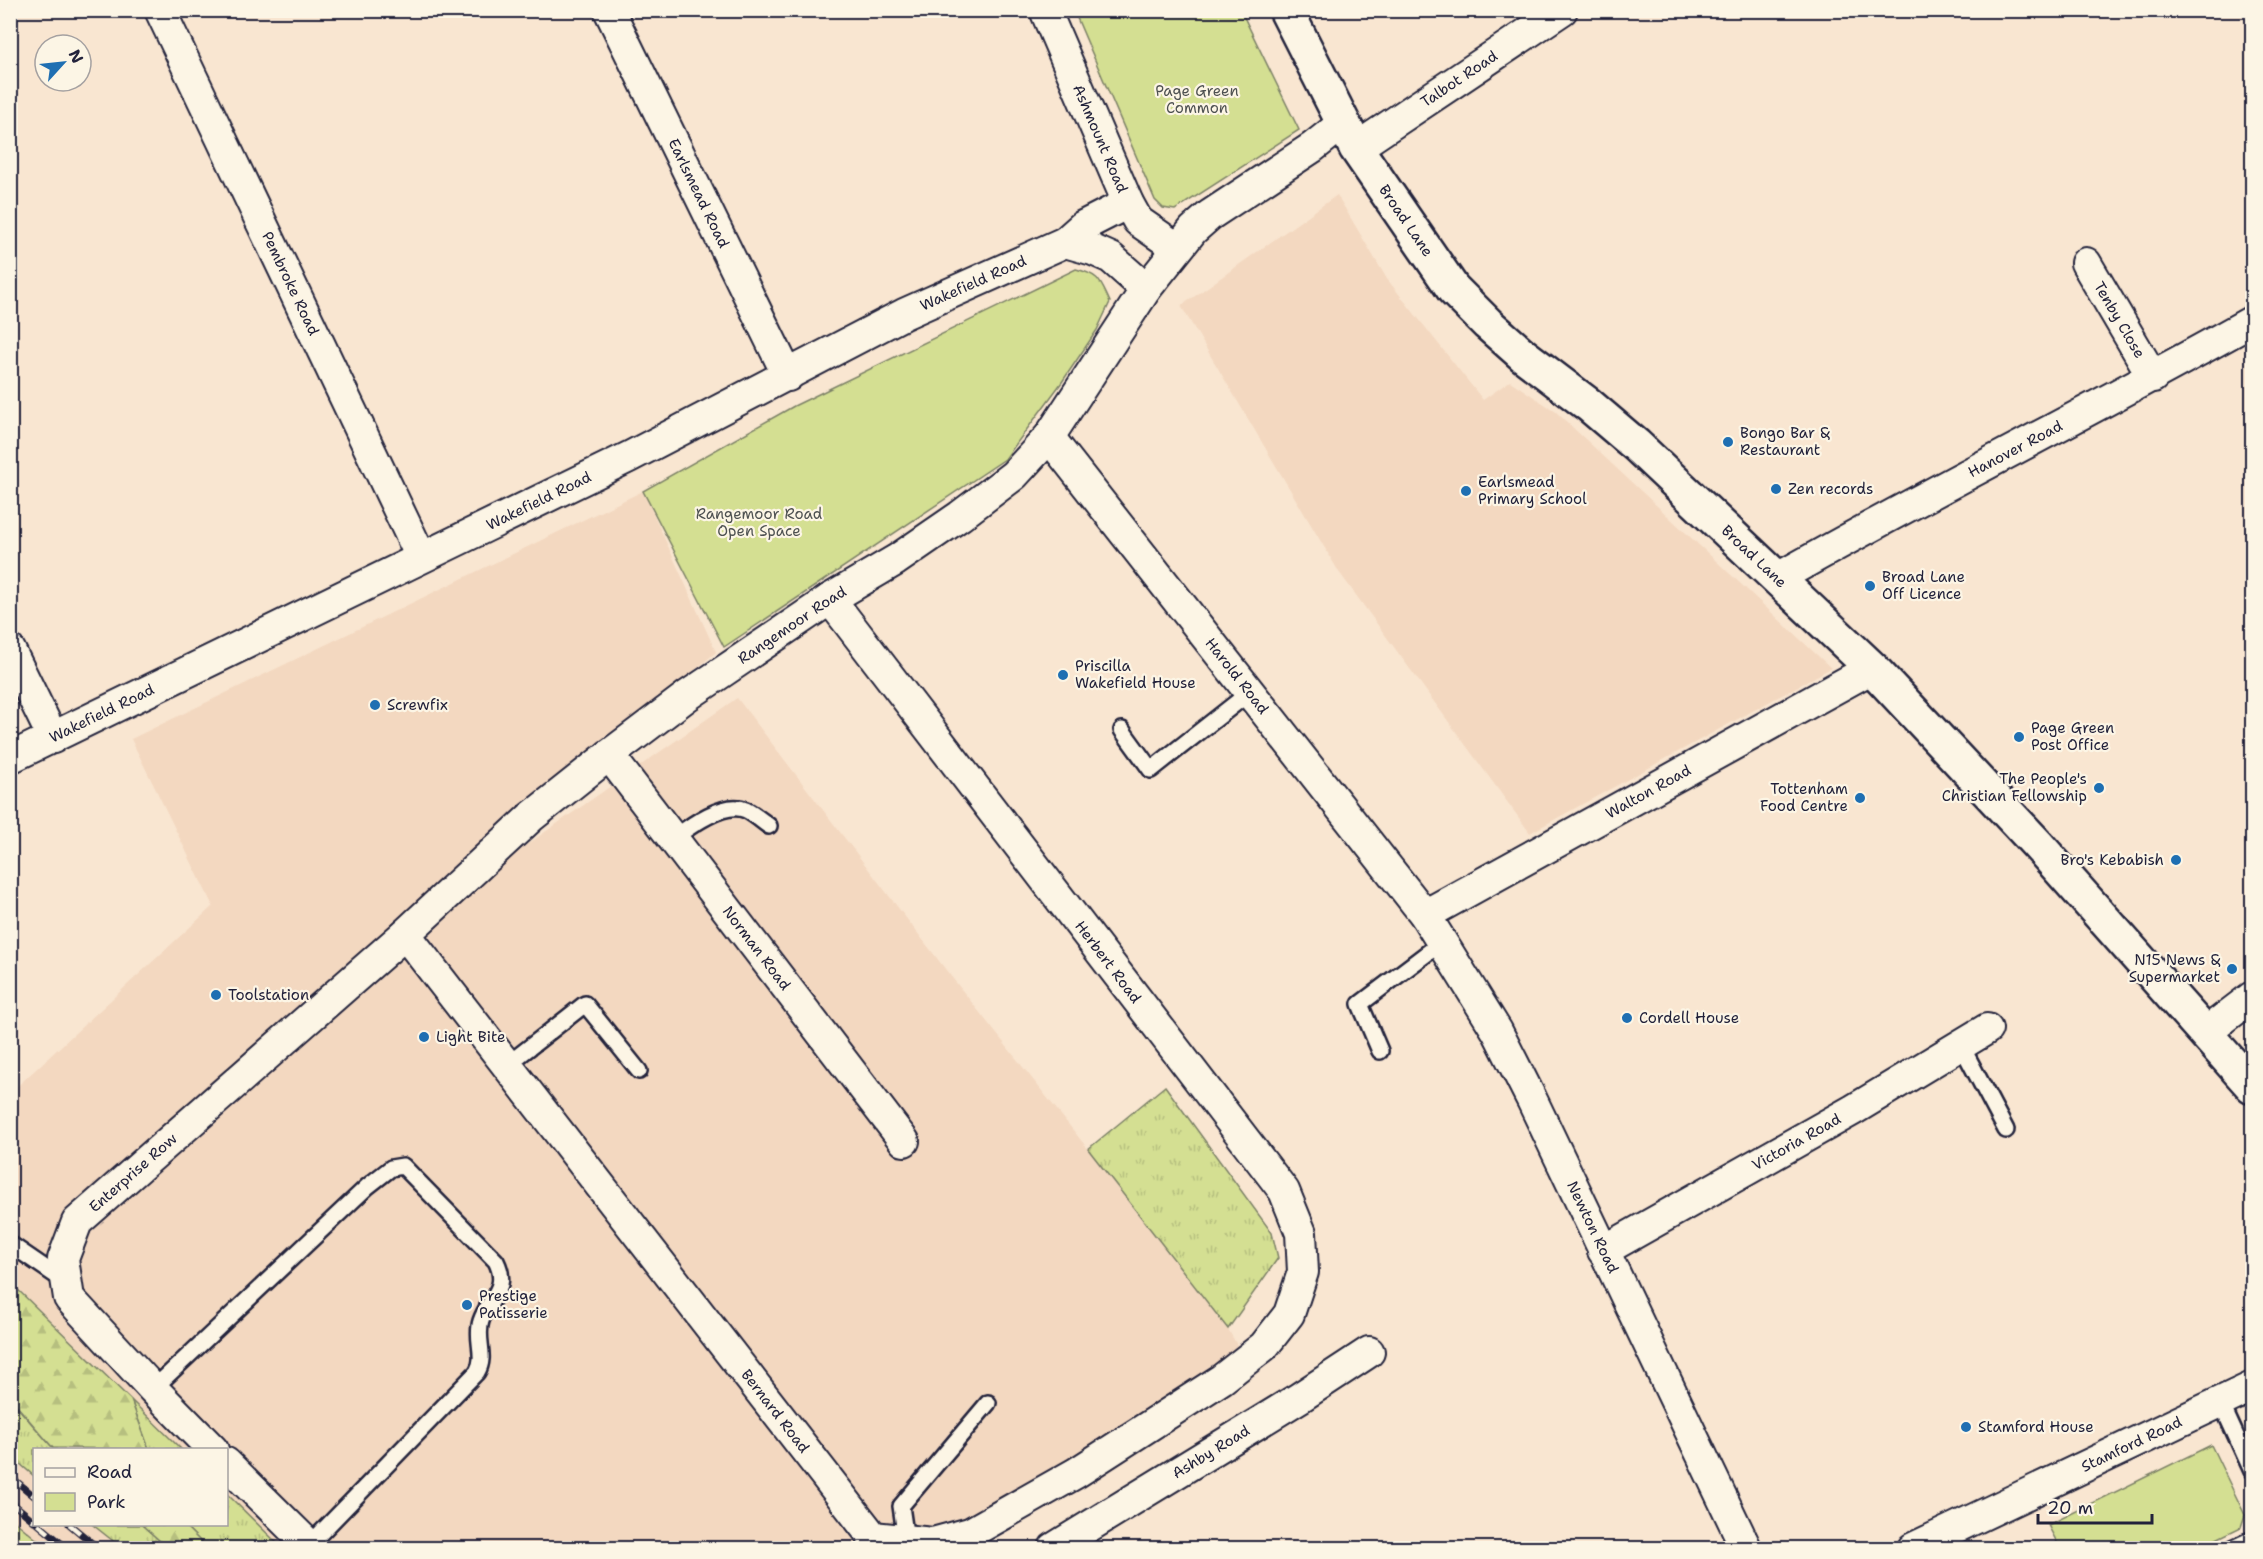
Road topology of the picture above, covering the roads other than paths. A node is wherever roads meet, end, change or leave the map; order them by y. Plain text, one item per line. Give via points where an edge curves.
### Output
1 (160, 10) edge
2 (609, 10) edge
3 (1045, 10) edge
4 (1286, 10) edge
5 (1562, 10) edge
6 (1349, 136) junction
7 (1128, 203) junction
8 (1065, 242) junction
9 (1177, 248) junction
10 (2086, 263) dead end
11 (1146, 288) junction
12 (2253, 321) edge
13 (788, 376) junction
14 (2153, 377) junction
15 (1049, 437) junction
16 (421, 557) junction
17 (1778, 578) junction
18 (830, 599) junction
19 (10, 650) edge
20 (1872, 668) junction
21 (1250, 693) junction
22 (1122, 730) dead end
23 (53, 738) junction
24 (609, 755) junction
25 (10, 758) edge
26 (769, 826) dead end
27 (674, 838) junction
28 (1425, 915) junction
29 (405, 934) junction
30 (1442, 942) junction
31 (2253, 997) edge
32 (1987, 1029) dead end
33 (2205, 1033) junction
34 (1961, 1045) junction
35 (1380, 1051) dead end
36 (507, 1065) junction
37 (639, 1071) dead end
38 (2253, 1086) edge
39 (2006, 1130) dead end
40 (904, 1141) dead end
41 (10, 1244) edge
42 (1603, 1251) junction
43 (67, 1283) junction
44 (1264, 1346) joint
45 (1369, 1352) dead end
46 (2253, 1387) edge
47 (153, 1389) junction
48 (2221, 1402) junction
49 (988, 1403) dead end
50 (212, 1448) edge
51 (228, 1464) edge
52 (2253, 1471) edge
53 (906, 1539) junction
54 (2253, 1539) edge
55 (1947, 1541) edge
56 (311, 1547) edge
57 (1054, 1548) edge
58 (1746, 1548) edge
59 (1913, 1548) edge
60 (2233, 1548) edge

1 - 16 street, Pembroke Road
2 - 13 street, Earlsmead Road
3 - 7 street, Ashmount Road
4 - 6 main road, Broad Lane
5 - 6 street, Talbot Road
6 - 9 street via 1313,147 1210,215
6 - 17 main road, Broad Lane via 1453,289 1523,355 1620,432
7 - 8 street, Wakefield Road via 1083,226
7 - 9 street, Ashmount Road via 1138,220
8 - 11 street via 1111,258
8 - 13 street, Wakefield Road via 904,314
9 - 11 street
10 - 14 street, Tenby Close
11 - 15 street, Rangemoor Road
12 - 14 street, Hanover Road
13 - 16 street, Wakefield Road
14 - 17 street, Hanover Road
15 - 18 street, Rangemoor Road via 1014,474 960,516
15 - 21 street, Harold Road
16 - 23 street, Wakefield Road
17 - 20 main road, Broad Lane
18 - 24 street, Rangemoor Road via 687,696
18 - 44 street, Herbert Road via 1284,1191 1300,1233 1303,1272 1289,1314
19 - 23 street
20 - 28 street, Walton Road
20 - 33 main road, Broad Lane via 2037,844
21 - 22 lane via 1151,770
21 - 28 street, Harold Road
23 - 25 street, Wakefield Road
24 - 27 street, Norman Road
24 - 29 street, Rangemoor Road via 531,817
26 - 27 lane via 744,808 724,809 695,822
27 - 40 street, Norman Road
28 - 30 street, Newton Road
29 - 36 street, Bernard Road
29 - 43 street, Enterprise Row via 77,1222 63,1259
30 - 35 lane via 1360,1004
30 - 42 street, Newton Road via 1497,1031
31 - 33 street
32 - 34 street, Victoria Road
33 - 38 main road, Broad Lane
34 - 39 lane
34 - 42 street, Victoria Road
36 - 37 lane via 585,1004
36 - 53 street, Bernard Road via 873,1537
41 - 43 lane
42 - 58 street, Newton Road
43 - 47 street, Enterprise Row via 69,1298
44 - 53 street, Bernard Road via 1222,1379 1086,1466 970,1533 933,1543
45 - 57 street, Ashby Road
46 - 48 street, Stamford Road
47 - 50 street, Enterprise Row
47 - 56 lane via 368,1186 391,1168 403,1166 500,1268 501,1284 479,1330 482,1365
48 - 52 lane
48 - 55 street, Stamford Road
49 - 53 lane via 901,1506
51 - 56 street
54 - 60 lane
55 - 59 street, Stamford Road

